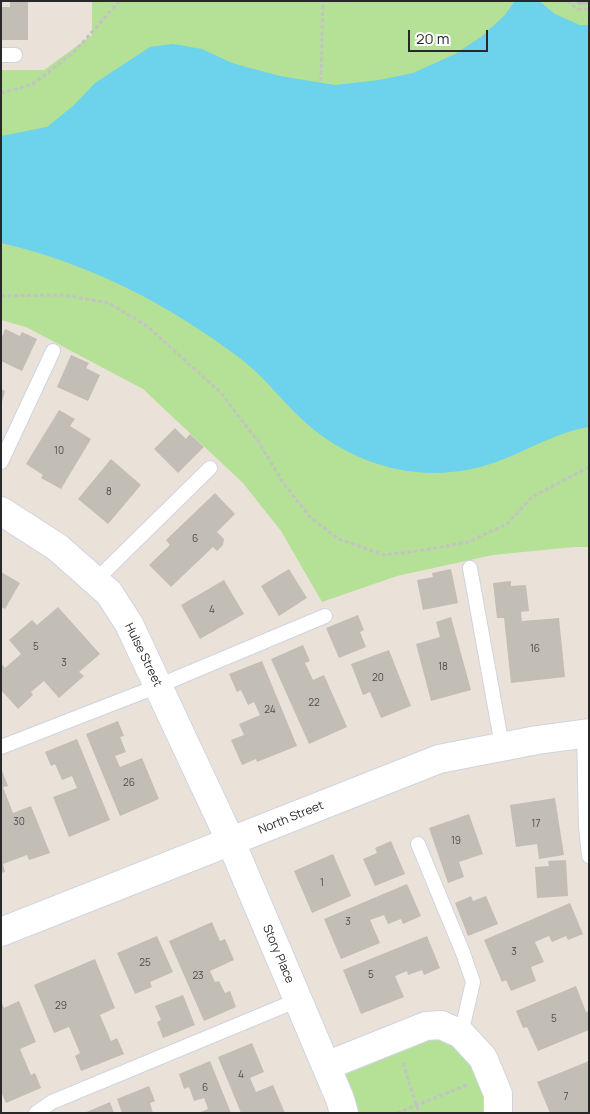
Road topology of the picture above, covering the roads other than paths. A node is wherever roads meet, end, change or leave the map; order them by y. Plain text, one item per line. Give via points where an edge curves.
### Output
1 (53, 351) dead end
2 (1, 462) edge
3 (210, 468) dead end
4 (1, 511) edge
5 (470, 568) dead end
6 (95, 581) junction
7 (325, 616) dead end
8 (158, 686) junction
9 (587, 733) edge
10 (2, 746) edge
11 (502, 746) junction
12 (231, 842) junction
13 (418, 844) dead end
14 (589, 856) edge
15 (1, 932) edge
16 (298, 1000) junction
17 (461, 1034) junction
18 (326, 1066) junction
19 (36, 1113) edge
20 (344, 1113) edge
21 (498, 1113) edge

1 - 2 lane
3 - 6 lane
4 - 6 street, Hulse Street via 58,547
5 - 11 lane
6 - 8 street, Hulse Street via 109,593 129,624
7 - 8 lane
8 - 10 lane
8 - 12 street, Hulse Street
9 - 11 street, North Street
9 - 14 lane via 586,827
11 - 12 street, North Street via 439,759
12 - 15 street, North Street
12 - 16 street, Story Place
13 - 17 lane via 472,982
16 - 18 street, Story Place
16 - 19 lane via 52,1102
17 - 18 street via 442,1025 426,1026
17 - 21 street via 483,1058 498,1094
18 - 20 street, Story Place

